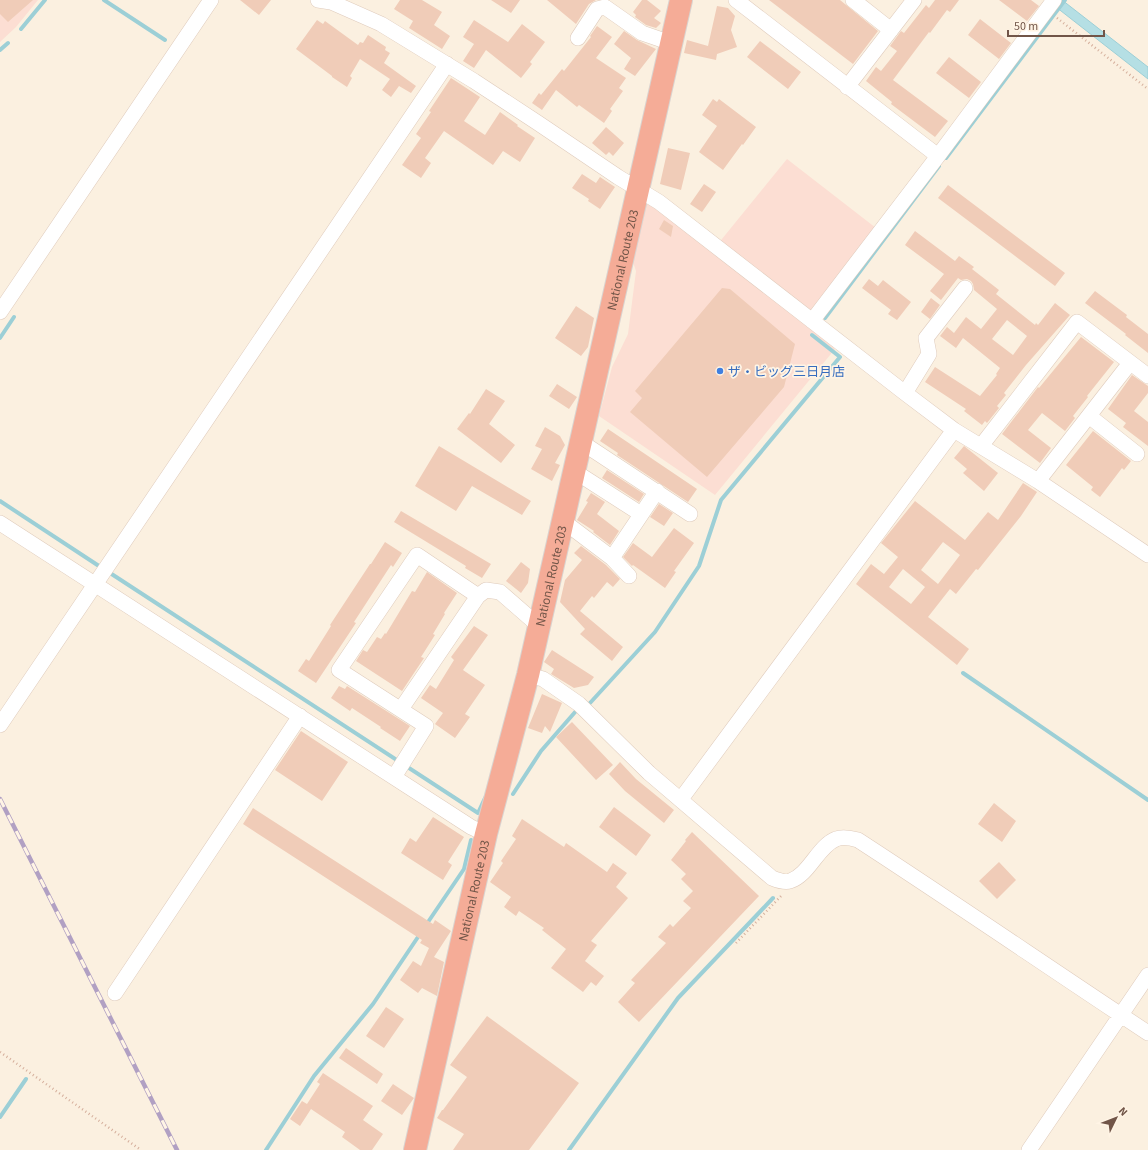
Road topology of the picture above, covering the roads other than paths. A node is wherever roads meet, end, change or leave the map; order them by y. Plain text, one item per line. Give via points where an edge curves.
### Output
1 (211, 0) edge
2 (681, 0) edge
3 (853, 0) edge
4 (914, 0) edge
5 (328, 1) edge
6 (742, 2) edge
7 (1053, 9) edge
8 (891, 30) junction
9 (578, 38) dead end
10 (671, 43) junction
11 (447, 64) junction
12 (847, 87) junction
13 (938, 156) junction
14 (638, 189) junction
15 (965, 288) dead end
16 (0, 312) edge
17 (812, 321) junction
18 (1130, 363) junction
19 (1148, 376) edge
20 (906, 393) junction
21 (1089, 416) junction
22 (954, 430) junction
23 (581, 442) junction
24 (981, 446) junction
25 (1137, 454) dead end
26 (574, 471) junction
27 (1038, 481) junction
28 (657, 491) junction
29 (642, 514) junction
30 (690, 514) dead end
31 (563, 521) junction
32 (0, 523) edge
33 (1148, 555) edge
34 (612, 558) junction
35 (629, 576) dead end
36 (96, 584) junction
37 (478, 596) junction
38 (539, 626) junction
39 (528, 675) junction
40 (401, 709) junction
41 (300, 716) junction
42 (0, 725) edge
43 (394, 776) junction
44 (681, 799) junction
45 (486, 834) junction
46 (1148, 975) edge
47 (116, 993) dead end
48 (1120, 1014) junction
49 (1148, 1033) edge
50 (415, 1150) edge
51 (1029, 1150) edge

1 - 16 street
2 - 10 highway, National Route 203
3 - 8 street
4 - 8 street
5 - 11 street via 381,24
6 - 12 street
7 - 13 street
8 - 12 street
9 - 10 street via 598,9 605,7 642,33
10 - 14 highway, National Route 203
11 - 14 street
11 - 36 street
12 - 13 street
13 - 17 street
14 - 17 street via 659,202
14 - 23 highway, National Route 203
15 - 20 street via 926,338 929,354
17 - 20 street
18 - 19 street
18 - 21 street
18 - 24 street via 1077,322
20 - 22 street
21 - 25 street
21 - 27 street
22 - 24 street
22 - 44 street
23 - 26 highway, National Route 203
23 - 28 street
24 - 27 street
26 - 29 street
26 - 31 highway, National Route 203
27 - 33 street
28 - 29 street
28 - 30 street
29 - 34 street
31 - 34 street
31 - 38 highway, National Route 203
32 - 36 street
34 - 35 street
36 - 41 street
36 - 42 street
37 - 38 street via 486,590 500,592
37 - 40 street
37 - 40 street via 417,555 343,663 339,670
38 - 39 highway, National Route 203
39 - 44 street via 543,679 582,708 649,773
39 - 45 highway, National Route 203
40 - 43 street via 426,726
41 - 43 street
41 - 47 street
43 - 45 street
44 - 48 street via 772,878 780,881 790,881 800,874 826,845 836,838 848,837 858,840
45 - 50 highway, National Route 203
46 - 48 street
48 - 49 street
48 - 51 street

